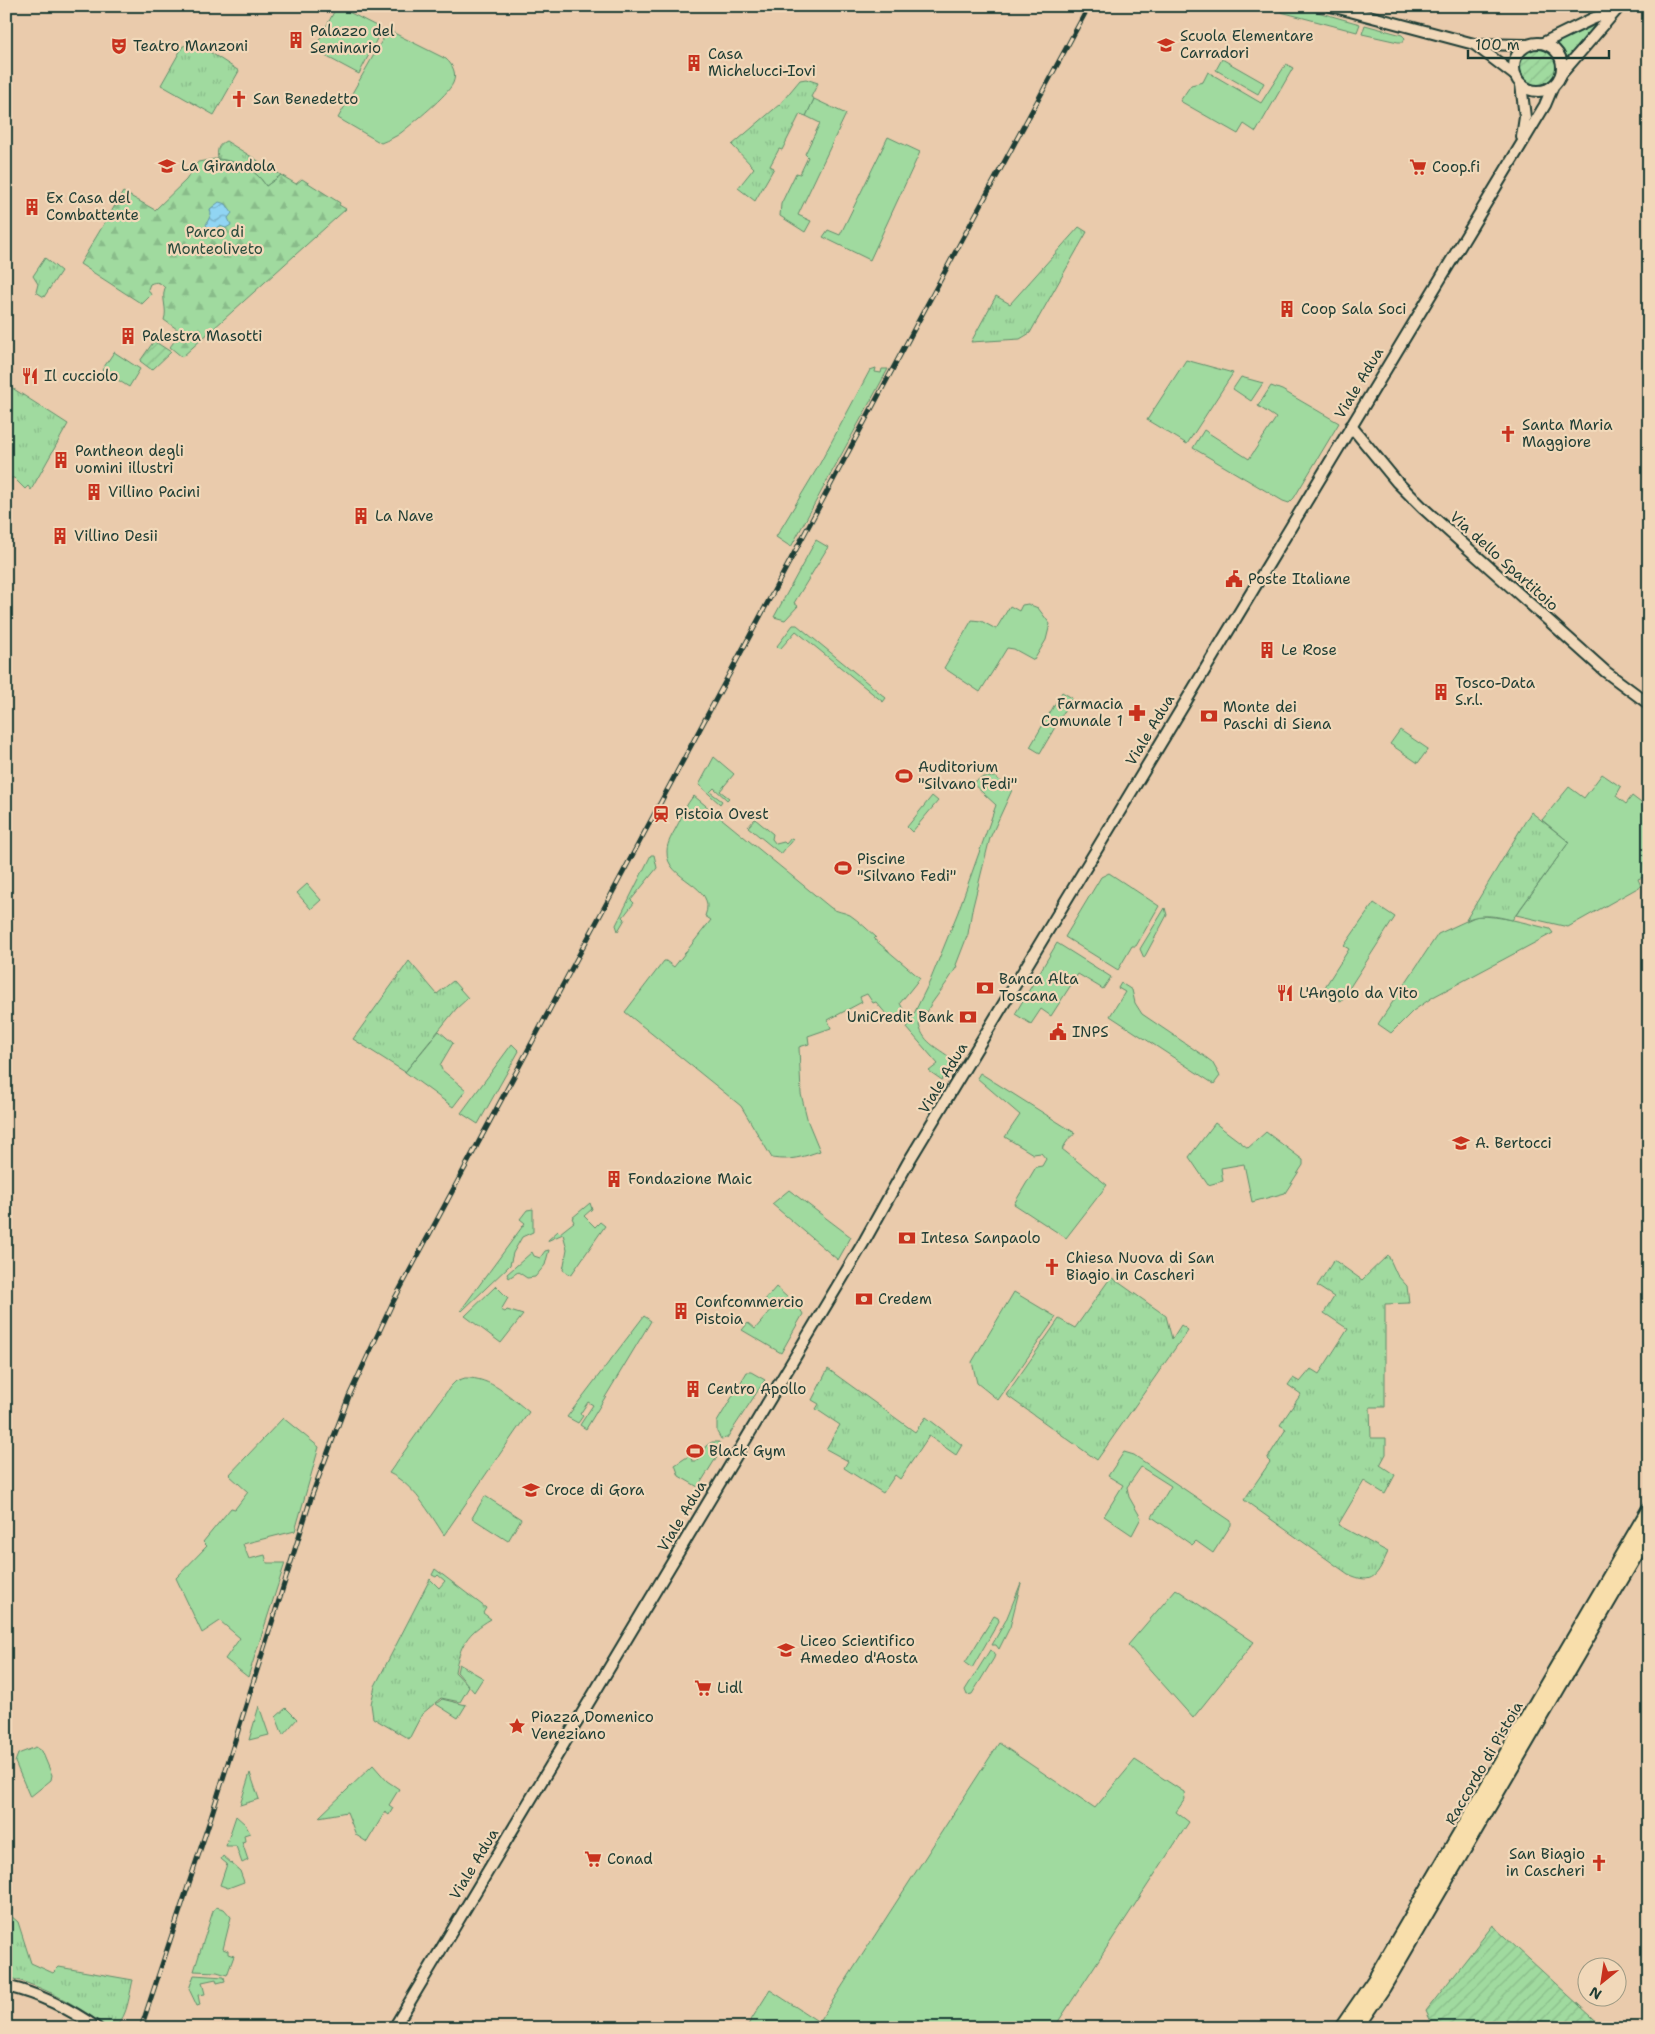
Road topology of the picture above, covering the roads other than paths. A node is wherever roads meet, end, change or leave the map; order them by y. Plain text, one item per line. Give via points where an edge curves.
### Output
1 (1331, 6) edge
2 (1618, 8) edge
3 (1543, 43) junction
4 (1474, 44) junction
5 (1528, 45) junction
6 (1562, 73) junction
7 (1519, 80) junction
8 (1553, 86) junction
9 (1520, 144) junction
10 (1351, 426) junction
11 (1649, 704) edge
12 (1649, 1510) edge
13 (1649, 1531) edge
14 (6, 1986) edge
15 (96, 2028) edge
16 (394, 2028) edge
17 (1342, 2028) edge
18 (1355, 2028) edge

1 - 4 main road
2 - 3 main road
2 - 6 main road
3 - 5 main road
3 - 6 main road via 1558,53
4 - 5 main road
4 - 7 main road
5 - 7 main road via 1516,58 1514,69
6 - 8 main road
7 - 8 main road via 1537,91
7 - 9 main road, Viale Adua via 1525,116
8 - 9 main road, Viale Adua
9 - 10 main road, Viale Adua
10 - 11 main road, Via dello Spartitoio via 1396,482 1423,508 1606,672
10 - 16 main road, Viale Adua via 909,1161
12 - 17 highway, Raccordo di Pistoia via 1376,1980
13 - 18 highway, Raccordo di Pistoia via 1384,1987
14 - 15 main road via 46,1998

